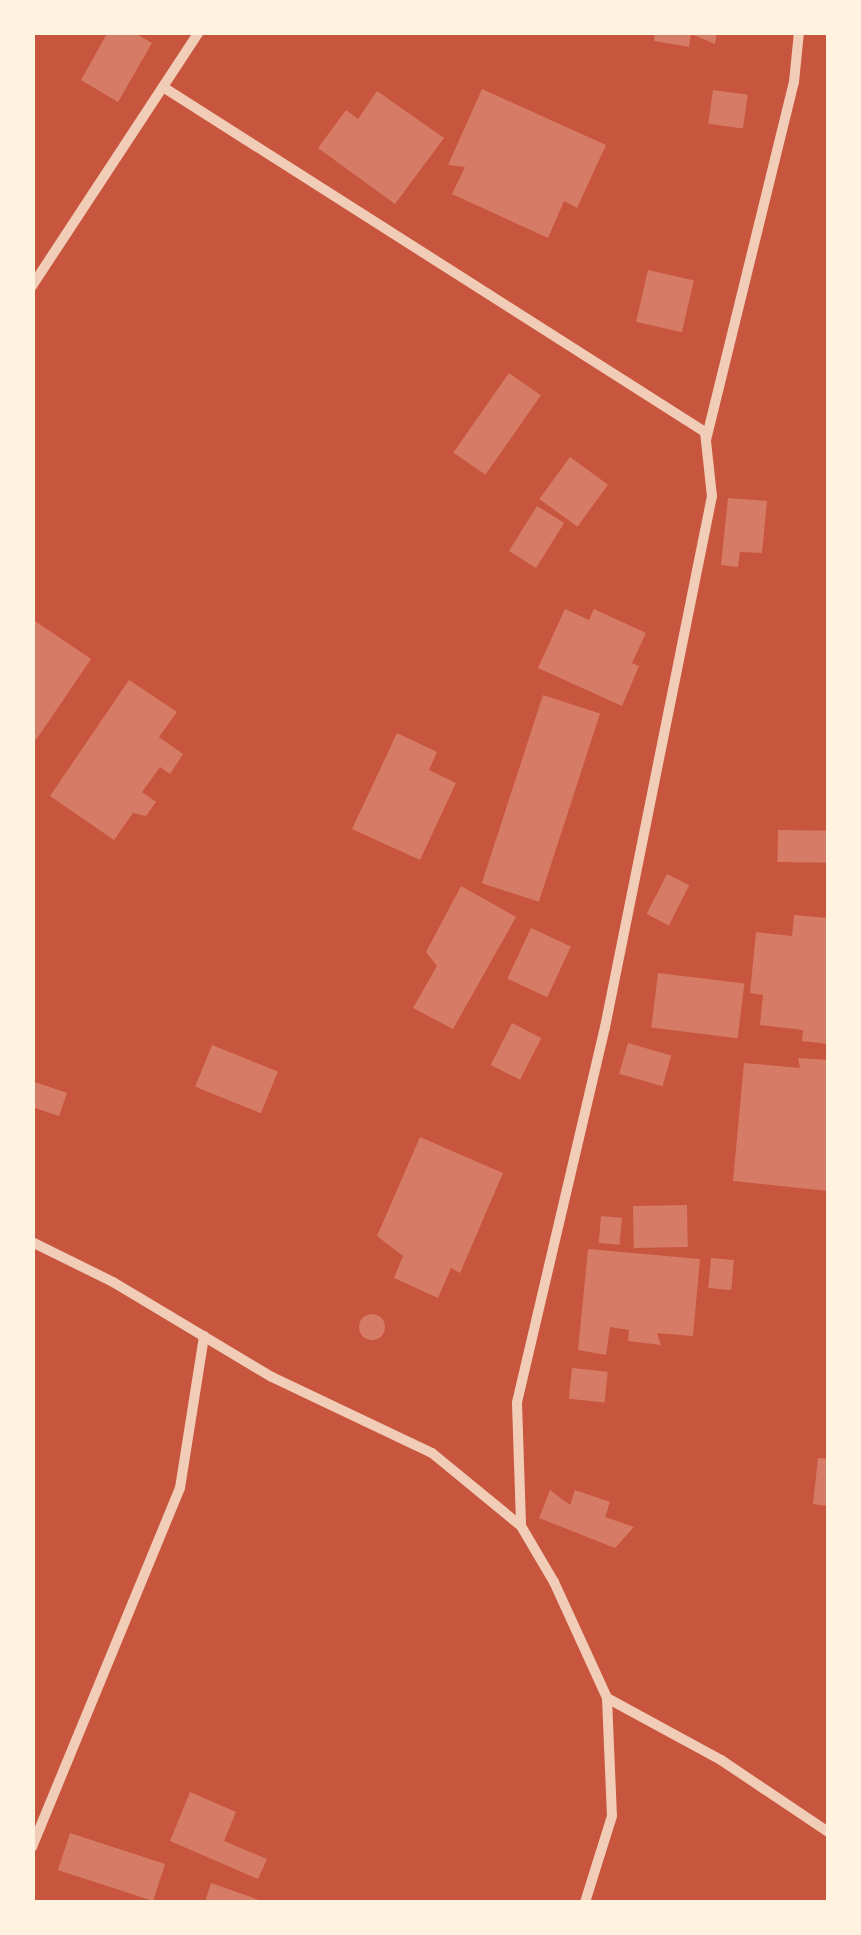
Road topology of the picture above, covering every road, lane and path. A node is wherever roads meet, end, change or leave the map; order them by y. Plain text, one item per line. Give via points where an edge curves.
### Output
1 (199, 32) edge
2 (799, 32) edge
3 (163, 87) junction
4 (32, 286) edge
5 (706, 441) junction
6 (32, 1242) edge
7 (204, 1336) junction
8 (521, 1526) junction
9 (606, 1698) junction
10 (828, 1832) edge
11 (32, 1846) edge
12 (585, 1902) edge

1 - 3 street
2 - 5 street via 794,82
3 - 4 street
3 - 5 street via 705,432
5 - 8 street via 712,496 606,1028 517,1403
6 - 7 street
7 - 8 street via 432,1453
7 - 11 street via 180,1488
8 - 9 street
9 - 10 street via 721,1760
9 - 12 street via 612,1816

